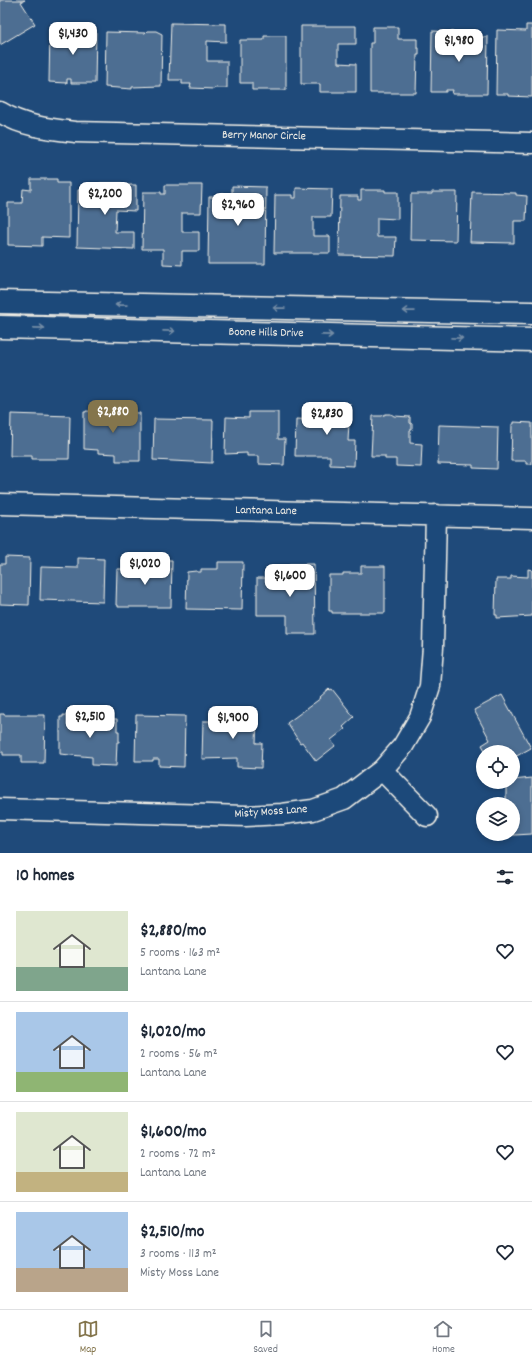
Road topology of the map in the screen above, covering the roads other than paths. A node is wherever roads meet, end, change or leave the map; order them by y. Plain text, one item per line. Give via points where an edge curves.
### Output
1 (0, 112) edge
2 (532, 143) edge
3 (0, 302) edge
4 (532, 313) edge
5 (0, 327) edge
6 (532, 340) edge
7 (0, 504) edge
8 (436, 515) junction
9 (532, 518) edge
10 (382, 770) junction
11 (0, 809) edge
12 (427, 816) dead end

1 - 2 street, Berry Manor Circle via 39,128 75,132
4 -> 3 street, Boone Hills Drive
5 -> 6 street, Boone Hills Drive
7 - 8 street, Lantana Lane
8 - 9 street, Lantana Lane
8 - 10 street, Misty Moss Lane via 430,686 420,718 403,746
10 - 11 street, Misty Moss Lane via 344,799 312,810 282,814 246,816
10 - 12 street

